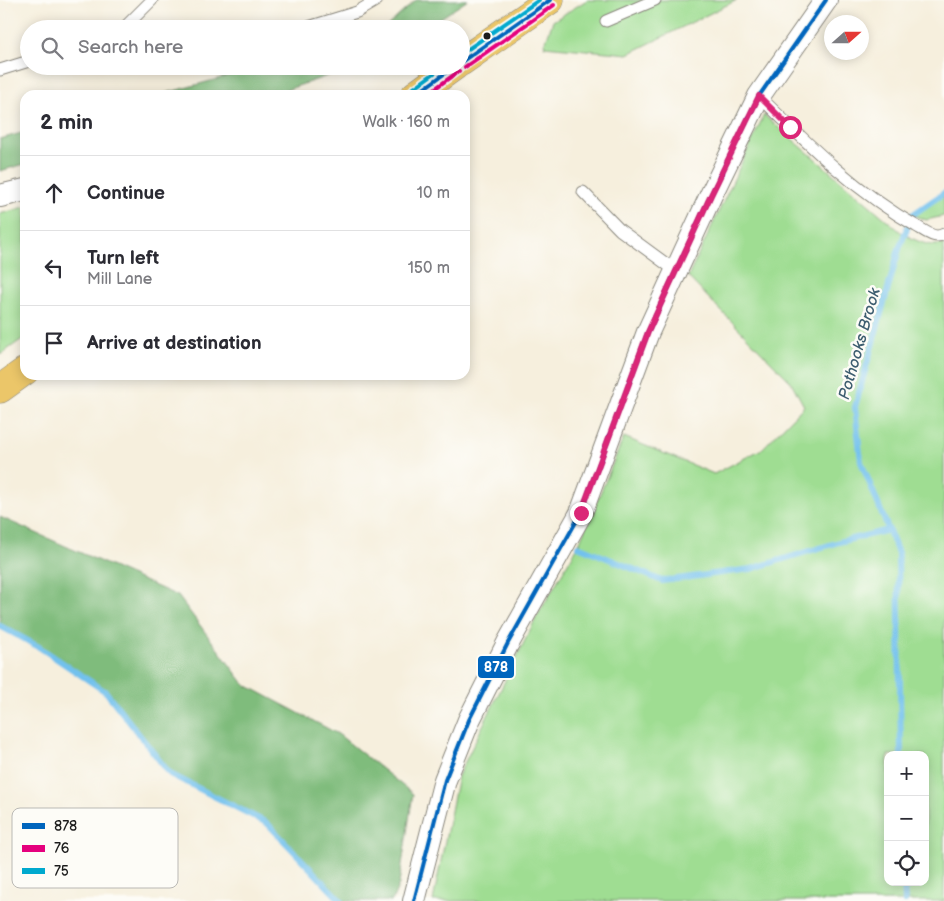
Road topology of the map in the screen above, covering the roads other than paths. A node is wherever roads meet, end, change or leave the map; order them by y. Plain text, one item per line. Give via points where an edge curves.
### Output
1 (152, 0) edge
2 (354, 0) edge
3 (377, 0) edge
4 (550, 0) edge
5 (655, 0) edge
6 (826, 0) edge
7 (357, 12) junction
8 (132, 20) edge
9 (331, 20) edge
10 (606, 21) dead end
11 (470, 56) edge
12 (20, 64) edge
13 (0, 70) edge
14 (442, 75) edge
15 (421, 90) edge
16 (759, 96) junction
17 (20, 191) edge
18 (583, 192) dead end
19 (0, 196) edge
20 (944, 234) edge
21 (676, 271) junction
22 (20, 375) edge
23 (0, 389) edge
24 (414, 901) edge

1 - 8 lane
2 - 7 lane
3 - 7 lane
4 - 11 highway
5 - 10 lane
6 - 16 street
7 - 9 lane
12 - 13 lane
14 - 15 highway
16 - 20 lane via 836,169 896,215 936,236
16 - 21 street
17 - 19 street
18 - 21 lane via 620,230
21 - 24 street via 648,332 581,513 468,720 442,789
22 - 23 highway

